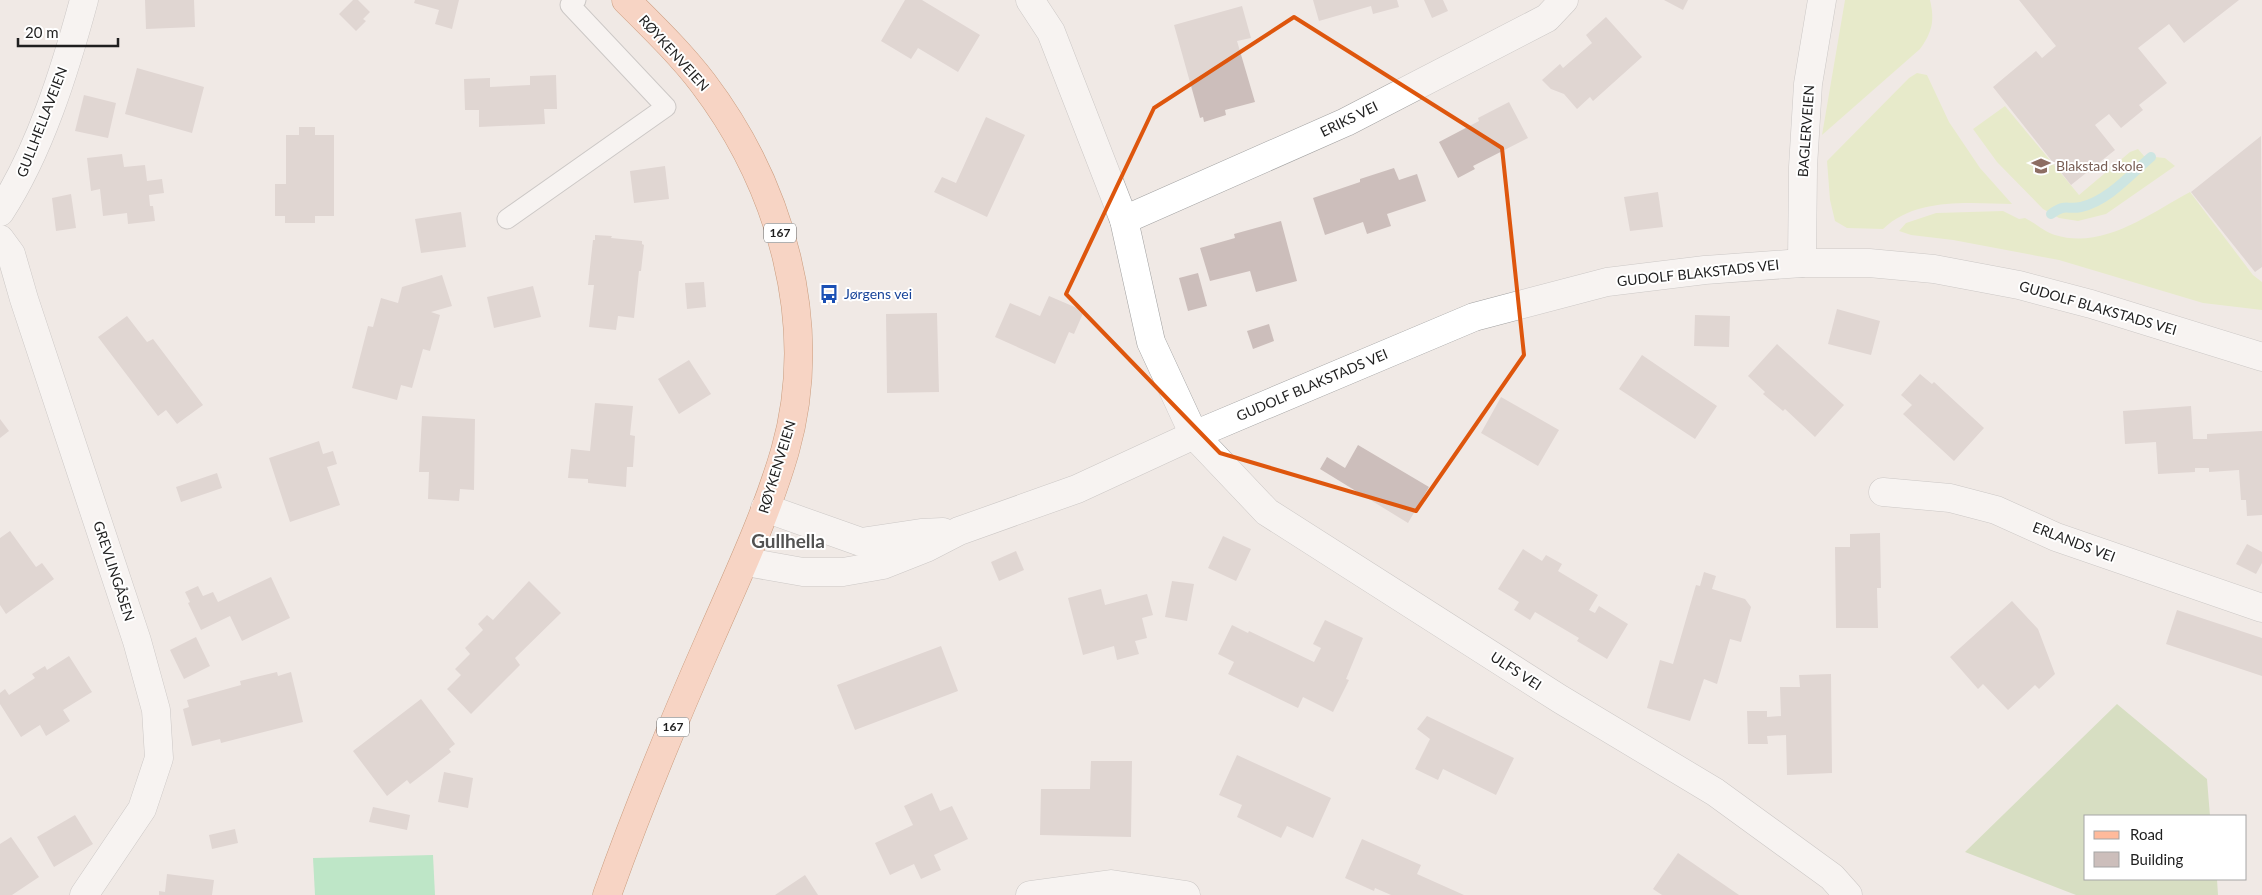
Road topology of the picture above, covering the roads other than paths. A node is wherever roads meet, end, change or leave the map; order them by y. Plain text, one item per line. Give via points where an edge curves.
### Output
1 (84, 0) edge
2 (576, 0) edge
3 (626, 0) edge
4 (1030, 0) edge
5 (1564, 0) edge
6 (1822, 0) edge
7 (0, 212) edge
8 (507, 219) dead end
9 (1124, 220) junction
10 (0, 239) edge
11 (1802, 264) junction
12 (2262, 357) edge
13 (1194, 435) junction
14 (1883, 492) dead end
15 (765, 508) junction
16 (960, 531) junction
17 (746, 562) junction
18 (2262, 608) edge
19 (84, 895) edge
20 (607, 895) edge
21 (1030, 895) edge
22 (1186, 895) edge
23 (1848, 895) edge

1 - 7 street, GULLHELLAVEIEN via 39,137 17,187
2 - 8 lane via 570,5 666,107
3 - 15 main road, RØYKENVEIEN / 167 via 681,56 718,105 753,166 785,250 798,324 796,382 785,451
4 - 9 street via 1050,32
5 - 9 street, ERIKS VEI via 1547,18 1346,122
6 - 11 street, BAGLERVEIEN via 1808,84
9 - 13 street via 1151,342
10 - 19 street, GREVLINGÅSEN via 11,254 137,641 156,710 159,758 142,809
11 - 12 street, GUDOLF BLAKSTADS VEI via 1869,264 1981,276 2091,304
11 - 13 street, GUDOLF BLAKSTADS VEI via 1705,270 1606,282 1474,317
13 - 16 street, GUDOLF BLAKSTADS VEI via 1077,489
13 - 23 street, ULFS VEI via 1267,512 1715,792 1832,877
14 - 18 street, ERLANDS VEI via 1950,498 1996,510 2056,537
15 - 16 street, GUDOLF BLAKSTADS VEI via 860,542
15 - 17 main road, RØYKENVEIEN / 167
16 - 17 street, GUDOLF BLAKSTADS VEI via 883,565 843,572 803,572
17 - 20 main road, RØYKENVEIEN / 167 via 698,667
21 - 22 street via 1111,884

